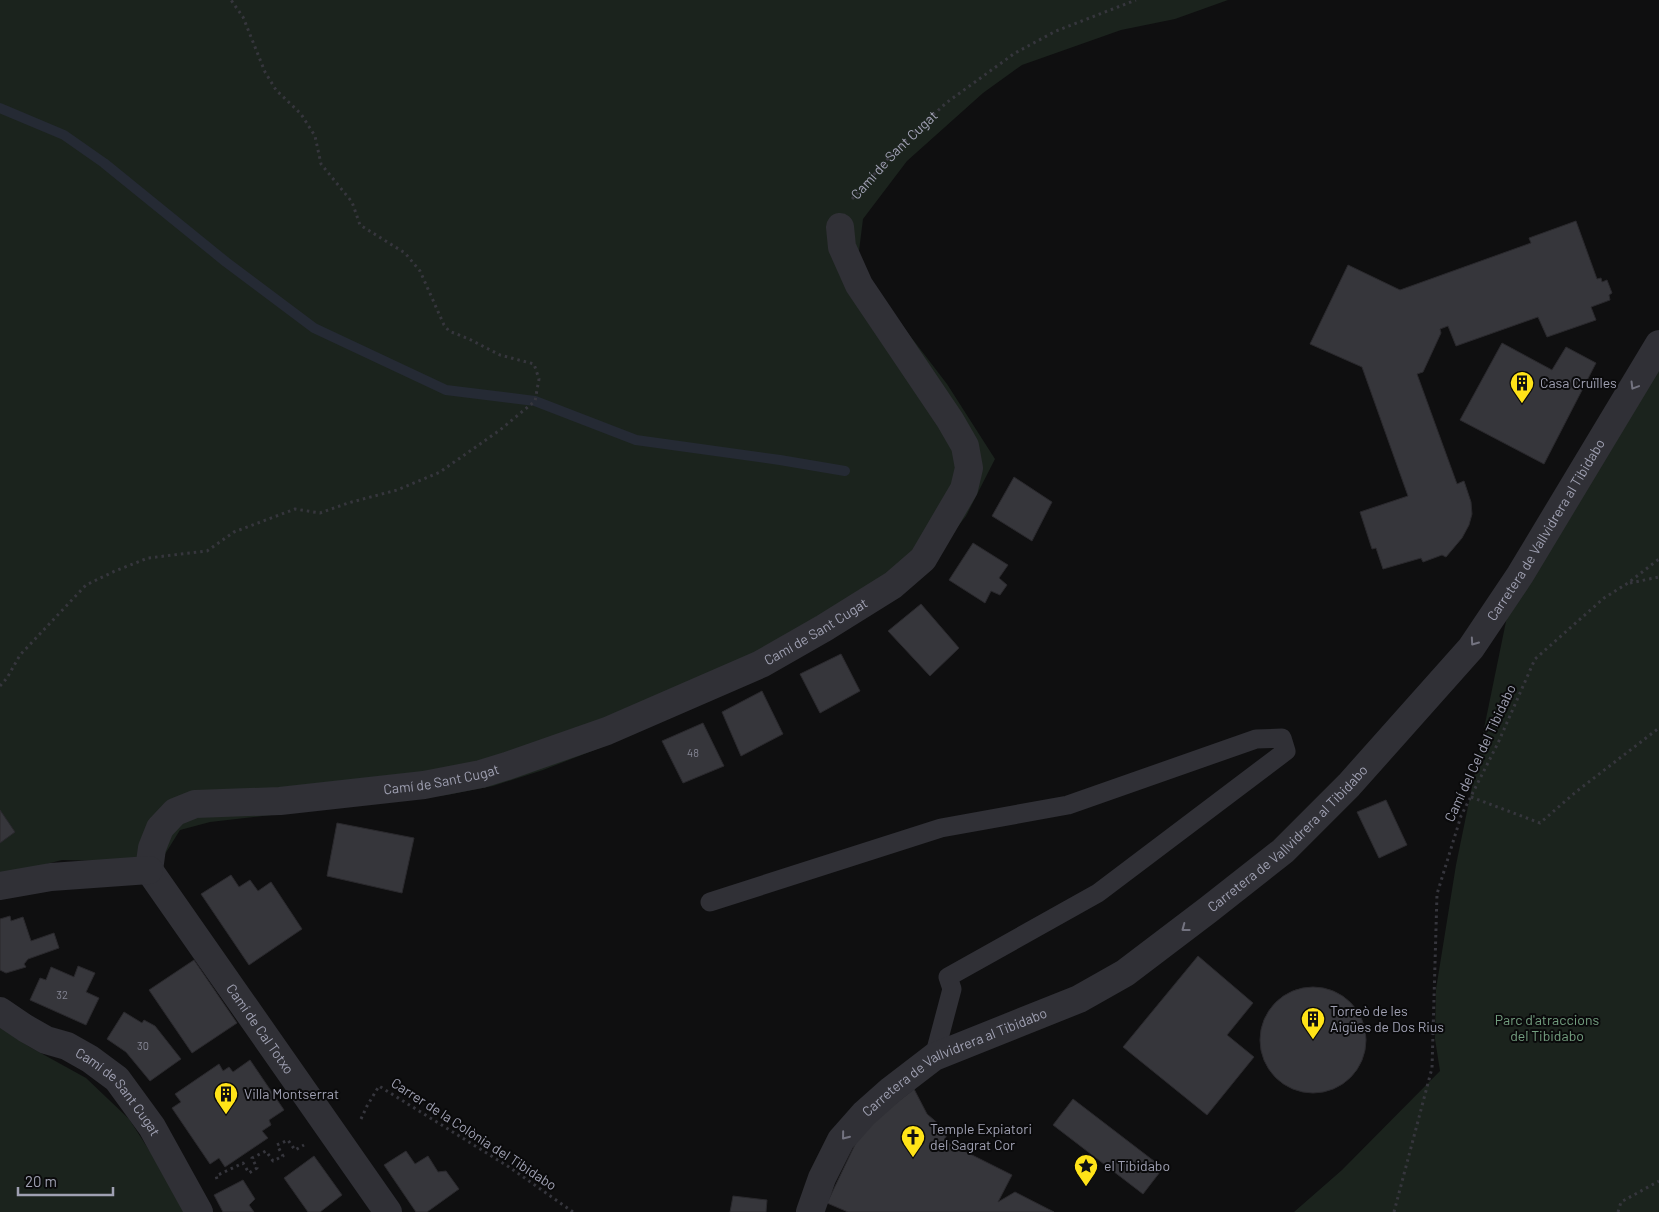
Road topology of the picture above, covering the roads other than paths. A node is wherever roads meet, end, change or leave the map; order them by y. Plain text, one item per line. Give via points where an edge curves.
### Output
1 (840, 227) road end
2 (1659, 344) edge
3 (149, 870) junction
4 (0, 886) edge
5 (710, 902) dead end
6 (0, 1011) edge
7 (934, 1058) junction
8 (199, 1212) edge
9 (388, 1212) edge
10 (810, 1212) edge

1 - 3 street, Camí de Sant Cugat via 842,247 859,285 950,420 965,446 969,468 964,489 922,559 893,586 761,664 607,731 481,774 424,785 280,801 195,804 175,812 160,828 152,848
2 -> 7 street, Carretera de Vallvidrera al Tibidabo via 1520,575 1471,648 1349,785 1283,851 1124,973 1079,1000
3 - 4 street via 50,877
3 - 9 street, Camí de Cal Totxo
5 - 7 lane via 941,828 1068,806 1256,739 1282,738 1286,751 1098,894 948,977 952,990
6 - 8 street, Camí de Sant Cugat via 46,1040 67,1046 90,1059 117,1079 152,1127
7 -> 10 street, Carretera de Vallvidrera al Tibidabo via 870,1108 841,1140

